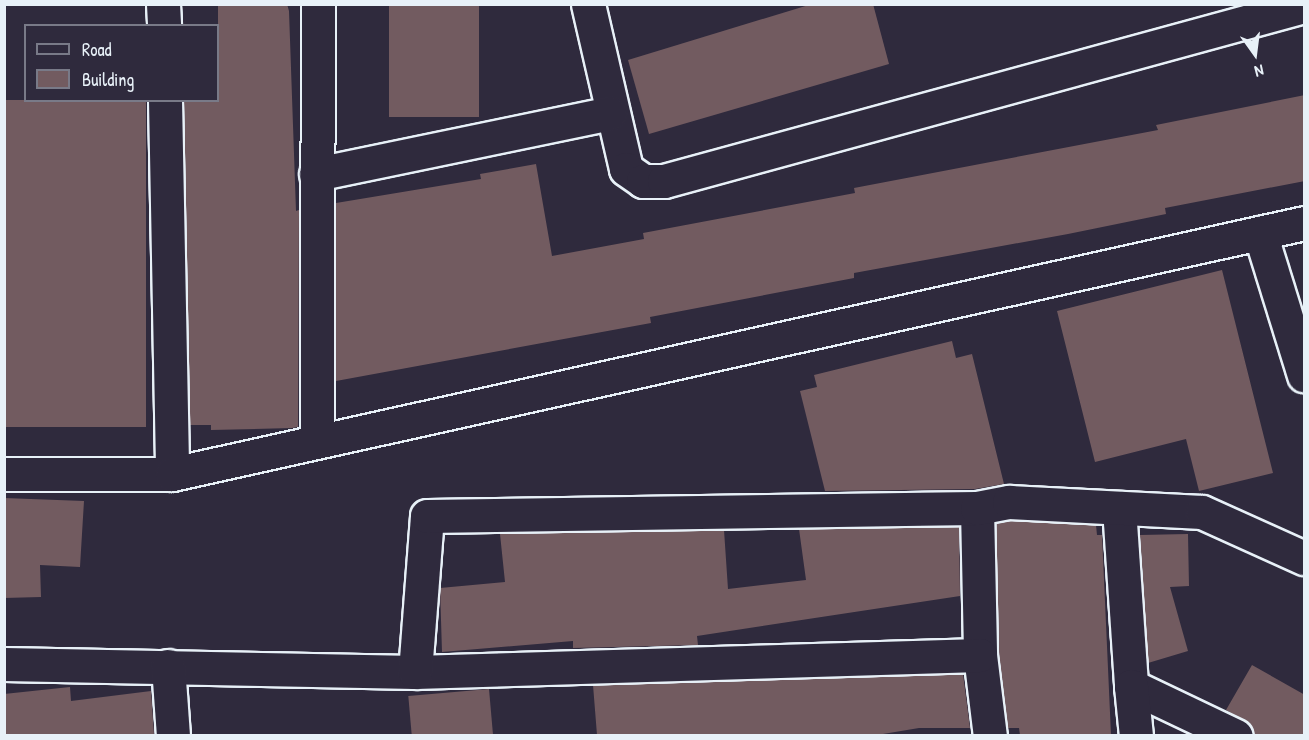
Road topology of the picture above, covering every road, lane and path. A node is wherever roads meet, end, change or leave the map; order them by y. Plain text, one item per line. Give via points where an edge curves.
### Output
1 (163, 4) edge
2 (318, 4) edge
3 (588, 4) edge
4 (1305, 6) edge
5 (164, 24) edge
6 (165, 102) edge
7 (610, 113) junction
8 (316, 174) junction
9 (1305, 223) edge
10 (1260, 233) junction
11 (1305, 375) edge
12 (317, 441) junction
13 (4, 474) edge
14 (172, 474) junction
15 (977, 508) junction
16 (1119, 508) junction
17 (1305, 558) edge
18 (980, 655) junction
19 (4, 664) edge
20 (168, 666) junction
21 (415, 672) junction
22 (1131, 686) junction
23 (173, 735) edge
24 (990, 735) edge
25 (1136, 735) edge
26 (1236, 735) edge

1 - 5 street
2 - 8 street
3 - 7 street
4 - 7 street via 664,181 643,180 626,169
6 - 14 street
7 - 8 street
8 - 12 street
9 - 10 street
10 - 11 street
10 - 12 street
12 - 14 street
13 - 14 street
15 - 16 street via 1009,502
15 - 18 street
15 - 21 street via 427,516
16 - 17 street via 1202,512
16 - 22 street
18 - 21 street
18 - 24 street
19 - 20 street
20 - 21 street
20 - 23 street
22 - 25 street
22 - 26 street

